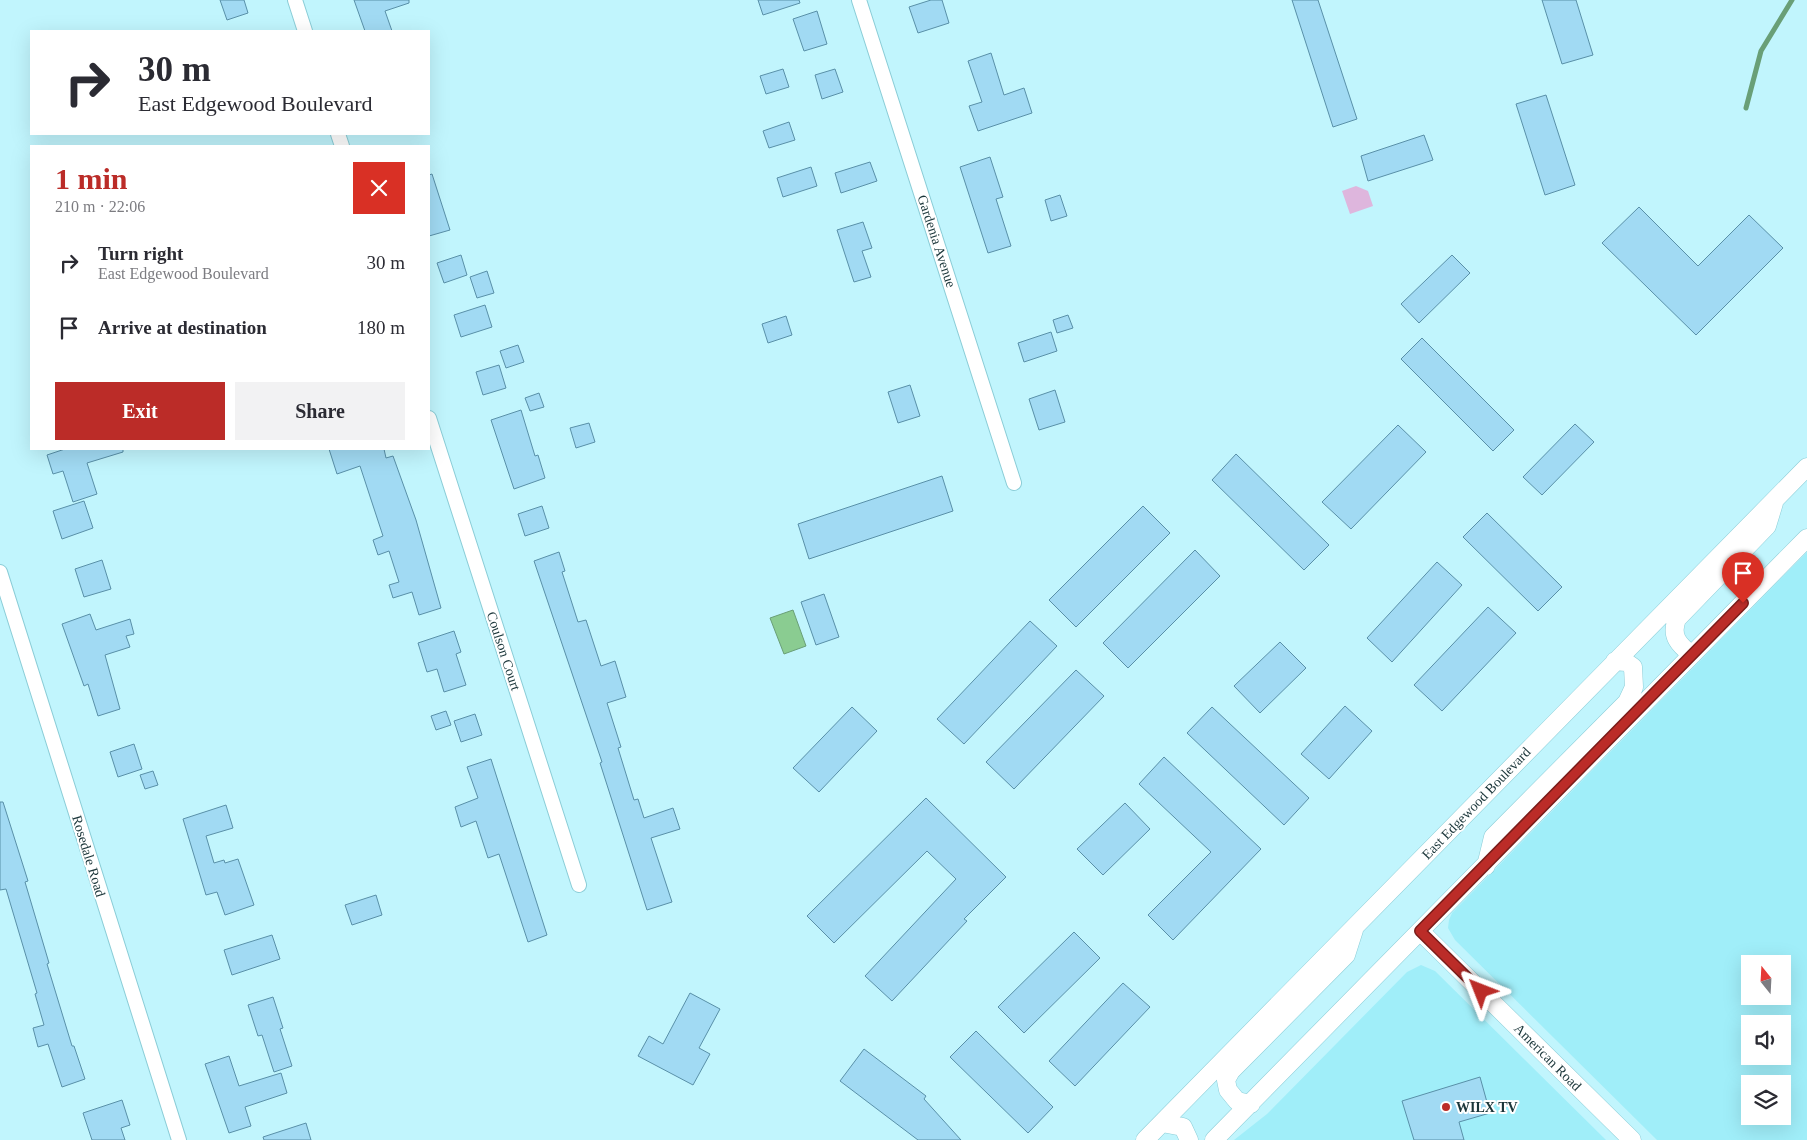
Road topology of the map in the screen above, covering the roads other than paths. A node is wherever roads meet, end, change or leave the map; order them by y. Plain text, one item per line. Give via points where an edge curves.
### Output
1 (294, 0) edge
2 (859, 0) edge
3 (305, 30) edge
4 (430, 421) edge
5 (1807, 467) edge
6 (1014, 483) dead end
7 (1775, 500) junction
8 (1807, 538) edge
9 (0, 572) edge
10 (1692, 655) junction
11 (1615, 661) junction
12 (1485, 867) junction
13 (579, 885) dead end
14 (1356, 924) junction
15 (1420, 931) junction
16 (1251, 1104) junction
17 (1162, 1123) junction
18 (179, 1140) edge
19 (1145, 1140) edge
20 (1189, 1140) edge
21 (1214, 1140) edge
22 (1632, 1140) edge

1 - 3 street
2 - 6 street, Gardenia Avenue
4 - 13 street, Coulson Court
5 - 7 street, East Edgewood Boulevard
7 - 10 street via 1767,526 1677,619 1673,629 1675,637 1680,646
7 - 11 street, East Edgewood Boulevard
8 - 10 street
9 - 18 street, Rosedale Road
10 - 12 street
11 - 12 street via 1626,662 1633,667 1634,687 1627,702 1493,837
11 - 14 street, East Edgewood Boulevard
12 - 15 street
14 - 16 street via 1346,955 1231,1070 1226,1080 1228,1090 1237,1101
14 - 17 street, East Edgewood Boulevard
15 - 16 street
15 - 22 street, American Road
16 - 21 street
17 - 19 street, East Edgewood Boulevard
17 - 20 street via 1183,1127

